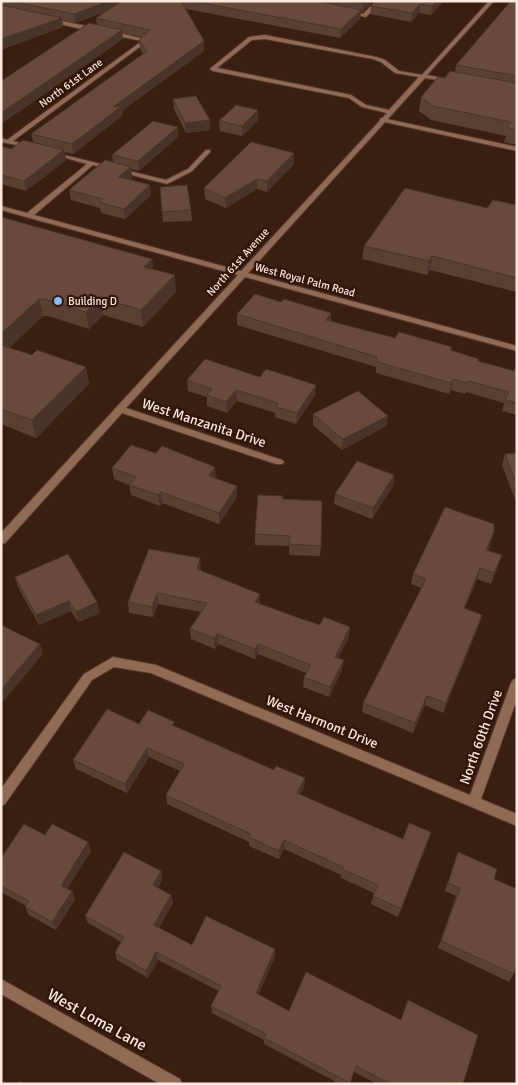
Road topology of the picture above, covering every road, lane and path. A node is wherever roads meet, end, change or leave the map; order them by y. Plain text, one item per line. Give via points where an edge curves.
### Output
1 (379, 1) edge
2 (492, 1) edge
3 (344, 12) edge
4 (50, 20) edge
5 (423, 76) junction
6 (460, 83) edge
7 (390, 112) junction
8 (382, 120) junction
9 (4, 141) edge
10 (36, 149) edge
11 (517, 149) edge
12 (45, 151) edge
13 (208, 151) dead end
14 (92, 163) junction
15 (1, 208) edge
16 (28, 216) junction
17 (242, 274) junction
18 (517, 349) edge
19 (120, 409) junction
20 (279, 462) dead end
21 (1, 540) edge
22 (517, 684) edge
23 (1, 800) edge
24 (474, 802) junction
25 (517, 820) edge
26 (1, 986) edge
27 (175, 1084) edge

1 - 3 street via 364,16
2 - 5 street, North 61st Avenue
4 - 9 street, North 61st Lane via 146,40
5 - 6 street
5 - 7 street, North 61st Avenue
5 - 7 street via 397,72 374,58 266,37 251,38 213,68 350,98 364,106
7 - 8 street, North 61st Avenue
8 - 11 street
8 - 17 street, North 61st Avenue
9 - 10 street
12 - 14 street
13 - 14 street via 190,170 167,182
14 - 16 street
15 - 16 street, West Royal Palm Road
16 - 17 street, West Royal Palm Road
17 - 18 street, West Royal Palm Road
17 - 19 street, North 61st Avenue
19 - 20 street, West Manzanita Drive
19 - 21 street, North 61st Avenue
22 - 24 street, North 60th Drive
23 - 24 street, West Harmont Drive via 88,677 113,662 152,668
24 - 25 street, West Harmont Drive
26 - 27 street, West Loma Lane

